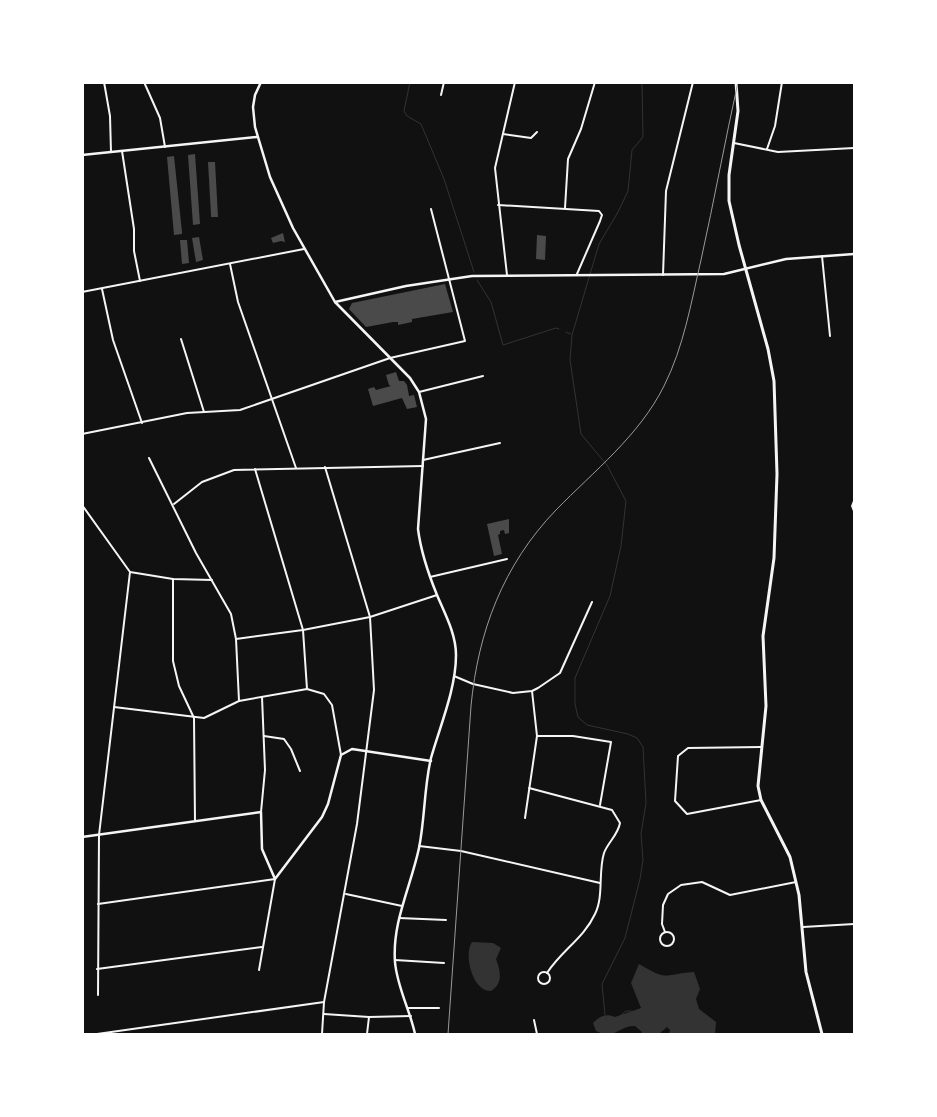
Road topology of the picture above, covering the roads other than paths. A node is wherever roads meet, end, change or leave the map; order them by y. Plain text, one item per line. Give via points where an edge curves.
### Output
1 (104, 82) edge
2 (144, 82) edge
3 (261, 82) edge
4 (444, 82) edge
5 (515, 82) edge
6 (595, 82) edge
7 (693, 82) edge
8 (736, 82) edge
9 (782, 82) edge
10 (441, 95) dead end
11 (538, 132) dead end
12 (503, 134) junction
13 (258, 137) junction
14 (734, 143) junction
15 (165, 147) junction
16 (854, 148) edge
17 (767, 149) junction
18 (122, 151) junction
19 (111, 152) junction
20 (82, 155) edge
21 (498, 205) junction
22 (565, 208) junction
23 (431, 209) dead end
24 (304, 249) junction
25 (854, 254) edge
26 (822, 256) junction
27 (230, 264) junction
28 (745, 268) junction
29 (577, 274) junction
30 (507, 275) junction
31 (664, 275) junction
32 (449, 279) junction
33 (140, 281) junction
34 (102, 288) junction
35 (82, 292) edge
36 (335, 302) junction
37 (830, 336) dead end
38 (181, 339) dead end
39 (390, 358) junction
40 (483, 376) dead end
41 (419, 392) junction
42 (272, 398) junction
43 (204, 412) junction
44 (142, 423) junction
45 (82, 434) edge
46 (500, 443) dead end
47 (149, 458) dead end
48 (423, 460) junction
49 (423, 466) junction
50 (325, 467) junction
51 (296, 468) junction
52 (255, 469) junction
53 (854, 501) edge
54 (174, 504) junction
55 (82, 505) edge
56 (854, 511) edge
57 (507, 559) dead end
58 (130, 572) junction
59 (430, 577) junction
60 (173, 579) junction
61 (212, 580) junction
62 (437, 595) junction
63 (592, 602) dead end
64 (370, 617) junction
65 (303, 630) junction
66 (236, 639) junction
67 (454, 676) junction
68 (307, 689) junction
69 (532, 691) junction
70 (262, 697) junction
71 (239, 701) junction
72 (114, 707) junction
73 (194, 718) junction
74 (264, 736) junction
75 (537, 736) junction
76 (761, 747) junction
77 (368, 751) junction
78 (341, 754) junction
79 (431, 761) junction
80 (300, 771) dead end
81 (529, 788) junction
82 (761, 800) junction
83 (600, 806) junction
84 (261, 812) junction
85 (525, 818) dead end
86 (195, 821) junction
87 (99, 835) junction
88 (82, 837) edge
89 (419, 846) junction
90 (275, 879) junction
91 (796, 882) junction
92 (600, 883) junction
93 (345, 894) junction
94 (98, 904) junction
95 (402, 906) junction
96 (398, 918) junction
97 (446, 920) dead end
98 (854, 924) edge
99 (803, 927) junction
100 (665, 932) junction
101 (262, 947) junction
102 (395, 960) junction
103 (444, 963) dead end
104 (97, 969) junction
105 (259, 970) dead end
106 (547, 972) junction
107 (98, 995) dead end
108 (324, 1002) junction
109 (408, 1008) junction
110 (439, 1008) dead end
111 (324, 1014) junction
112 (411, 1016) junction
113 (369, 1017) junction
114 (534, 1020) dead end
115 (97, 1034) edge
116 (101, 1034) edge
117 (322, 1034) edge
118 (367, 1034) edge
119 (415, 1034) edge
120 (537, 1034) edge
121 (822, 1034) edge

1 - 19 street via 110,116
2 - 15 street via 160,118
3 - 13 main road via 253,106
4 - 10 street
5 - 12 street
6 - 22 street via 568,159
7 - 31 street via 666,191
8 - 14 main road via 738,111
9 - 17 street via 775,126
11 - 12 street via 531,138
12 - 21 street via 495,168
13 - 15 main road
13 - 24 main road via 276,193
14 - 17 street
14 - 28 main road via 728,175 729,201
15 - 18 main road
16 - 17 street via 778,152
18 - 19 main road
18 - 33 street
19 - 20 main road
21 - 22 street
21 - 30 street
22 - 29 street via 601,213
23 - 32 street
24 - 27 street
24 - 36 main road
25 - 26 main road
26 - 28 main road
26 - 37 street
27 - 33 street
27 - 42 street via 238,302
28 - 31 main road via 724,274
28 - 76 main road via 758,306 774,381 777,474 774,558 763,636 766,699
29 - 30 main road
29 - 31 main road
30 - 32 main road
32 - 36 main road
32 - 39 street via 465,341
33 - 34 street
34 - 35 street
34 - 44 street via 113,340
36 - 39 main road
38 - 43 street
39 - 41 main road
39 - 42 street
40 - 41 street
41 - 48 main road via 426,419
42 - 43 street via 240,410
42 - 51 street
43 - 44 street
44 - 45 street
46 - 48 street
47 - 54 street
48 - 49 main road
49 - 50 street
49 - 59 main road via 418,529
50 - 51 street
50 - 64 street
51 - 52 street
52 - 54 street via 213,476
52 - 65 street
53 - 56 street
54 - 61 street
55 - 58 street
57 - 59 street
58 - 60 street
58 - 72 street
59 - 62 main road
60 - 61 street
60 - 73 street via 173,661 179,686
61 - 66 street via 231,614
62 - 64 street
62 - 67 main road via 454,638
63 - 69 street via 560,673
64 - 65 street
64 - 77 street via 374,690
65 - 66 street
65 - 68 street
66 - 71 street
67 - 69 street via 494,690 517,694
67 - 79 main road
68 - 70 street
68 - 78 street via 324,694 332,705
69 - 75 street
70 - 71 street
70 - 74 street
71 - 73 street via 210,716
72 - 73 street
72 - 87 street
73 - 86 street
74 - 80 street via 284,738
74 - 84 street
75 - 81 street
75 - 83 street via 574,736 611,742
76 - 82 main road via 758,775
76 - 82 street via 688,748 678,756 676,801 687,814
77 - 78 main road via 352,749
77 - 79 main road
77 - 93 street
78 - 90 main road via 322,817
79 - 89 main road
81 - 83 street
81 - 85 street
82 - 91 main road via 790,857
83 - 92 street via 612,810 620,823 605,852
84 - 86 main road
84 - 90 main road via 262,849
86 - 87 main road
87 - 88 main road
87 - 94 street
89 - 92 street via 461,851
89 - 95 main road
90 - 94 street
90 - 101 street
91 - 99 main road
91 - 100 street via 730,896 702,882 680,885 668,894 663,905
92 - 106 street via 596,912 581,937 557,957
93 - 95 street
93 - 108 street
94 - 104 street
95 - 96 main road
96 - 97 street
96 - 102 main road
98 - 99 street
99 - 121 main road via 806,972
100 - 100 street via 660,936 661,942 670,946 674,943 674,936
101 - 104 street
101 - 105 street
102 - 103 street
102 - 109 main road via 397,977
104 - 107 street
106 - 106 street via 538,975 541,983 549,980
108 - 111 street
108 - 116 street
109 - 110 street
109 - 112 main road
111 - 113 street
111 - 117 street
112 - 113 street
112 - 119 main road
113 - 118 street
114 - 120 street
115 - 116 street

